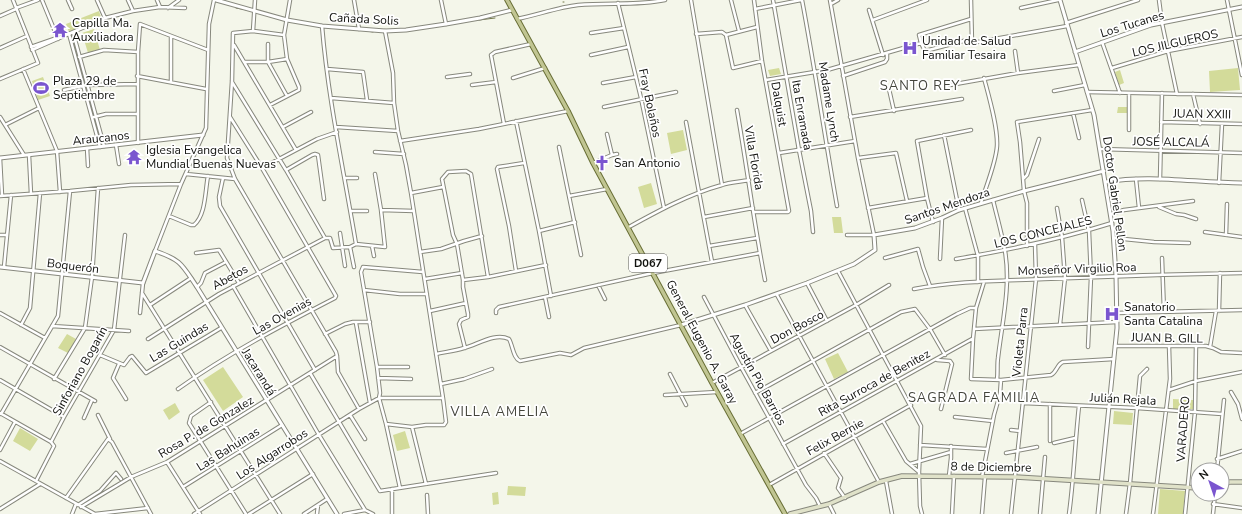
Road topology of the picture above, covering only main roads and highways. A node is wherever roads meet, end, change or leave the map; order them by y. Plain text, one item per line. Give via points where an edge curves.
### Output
1 (507, 0) edge
2 (1230, 482) edge
3 (1242, 482) edge
4 (1190, 487) edge
5 (786, 514) edge
6 (790, 514) edge

1 - 5 main road, General Eugenio A. Garay / D067 via 680,325
2 - 3 main road
4 - 6 main road, 8 de Diciembre via 1044,478 919,474 879,482 829,504

